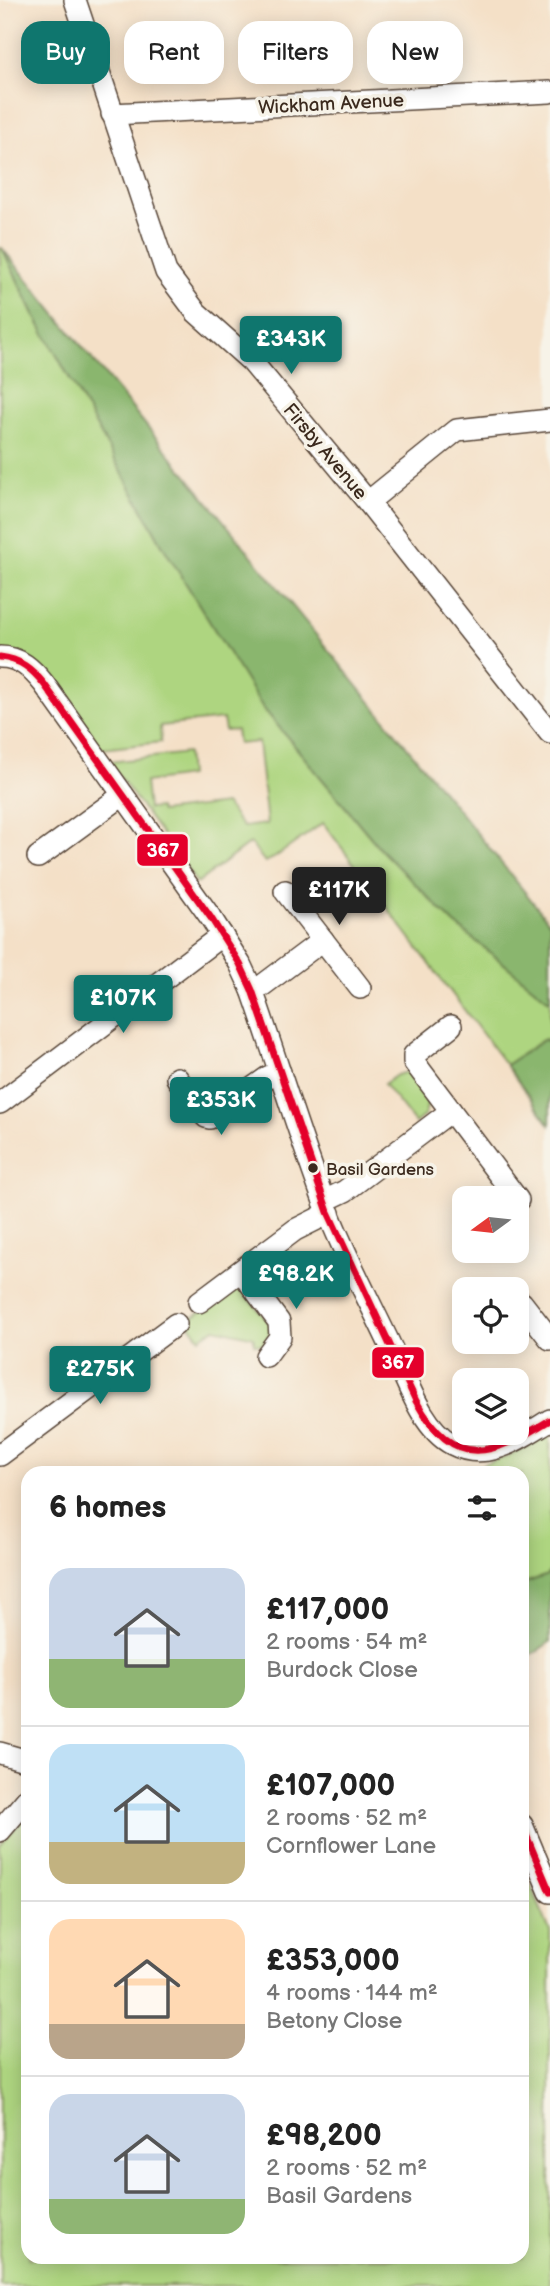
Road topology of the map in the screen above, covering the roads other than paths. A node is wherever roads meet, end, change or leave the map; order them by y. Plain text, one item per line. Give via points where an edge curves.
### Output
1 (75, 0) edge
2 (550, 92) edge
3 (112, 114) junction
4 (550, 420) edge
5 (368, 502) junction
6 (0, 657) edge
7 (550, 733) edge
8 (123, 795) junction
9 (38, 857) dead end
10 (285, 891) dead end
11 (222, 935) junction
12 (323, 940) junction
13 (359, 988) dead end
14 (252, 990) junction
15 (451, 1026) dead end
16 (280, 1072) junction
17 (177, 1078) dead end
18 (0, 1103) edge
19 (451, 1111) junction
20 (507, 1186) edge
21 (326, 1207) junction
22 (241, 1271) junction
23 (199, 1302) dead end
24 (529, 1312) edge
25 (176, 1324) dead end
26 (550, 1339) edge
27 (266, 1356) dead end
28 (550, 1420) edge
29 (0, 1455) edge
30 (0, 1753) edge
31 (21, 1758) edge
32 (21, 1806) edge
33 (0, 1831) edge
34 (529, 1842) edge
35 (550, 1892) edge

1 - 3 street, Firsby Avenue
2 - 3 street, Wickham Avenue
3 - 5 street, Firsby Avenue via 166,272 196,312 252,362
4 - 5 street via 457,429
5 - 7 street, Firsby Avenue
6 - 8 street via 18,660 33,670
8 - 9 street
8 - 11 street
10 - 12 street
11 - 14 street
11 - 18 street
12 - 13 street
12 - 14 street
14 - 16 street
15 - 19 street via 413,1058
16 - 17 street via 210,1118
16 - 21 street
19 - 20 street
19 - 21 street
21 - 22 street
21 - 28 street via 428,1422 450,1443 490,1450 507,1446
22 - 23 street
22 - 27 street via 279,1322 281,1337
24 - 26 street
25 - 29 street
30 - 31 street
32 - 33 street
34 - 35 street

